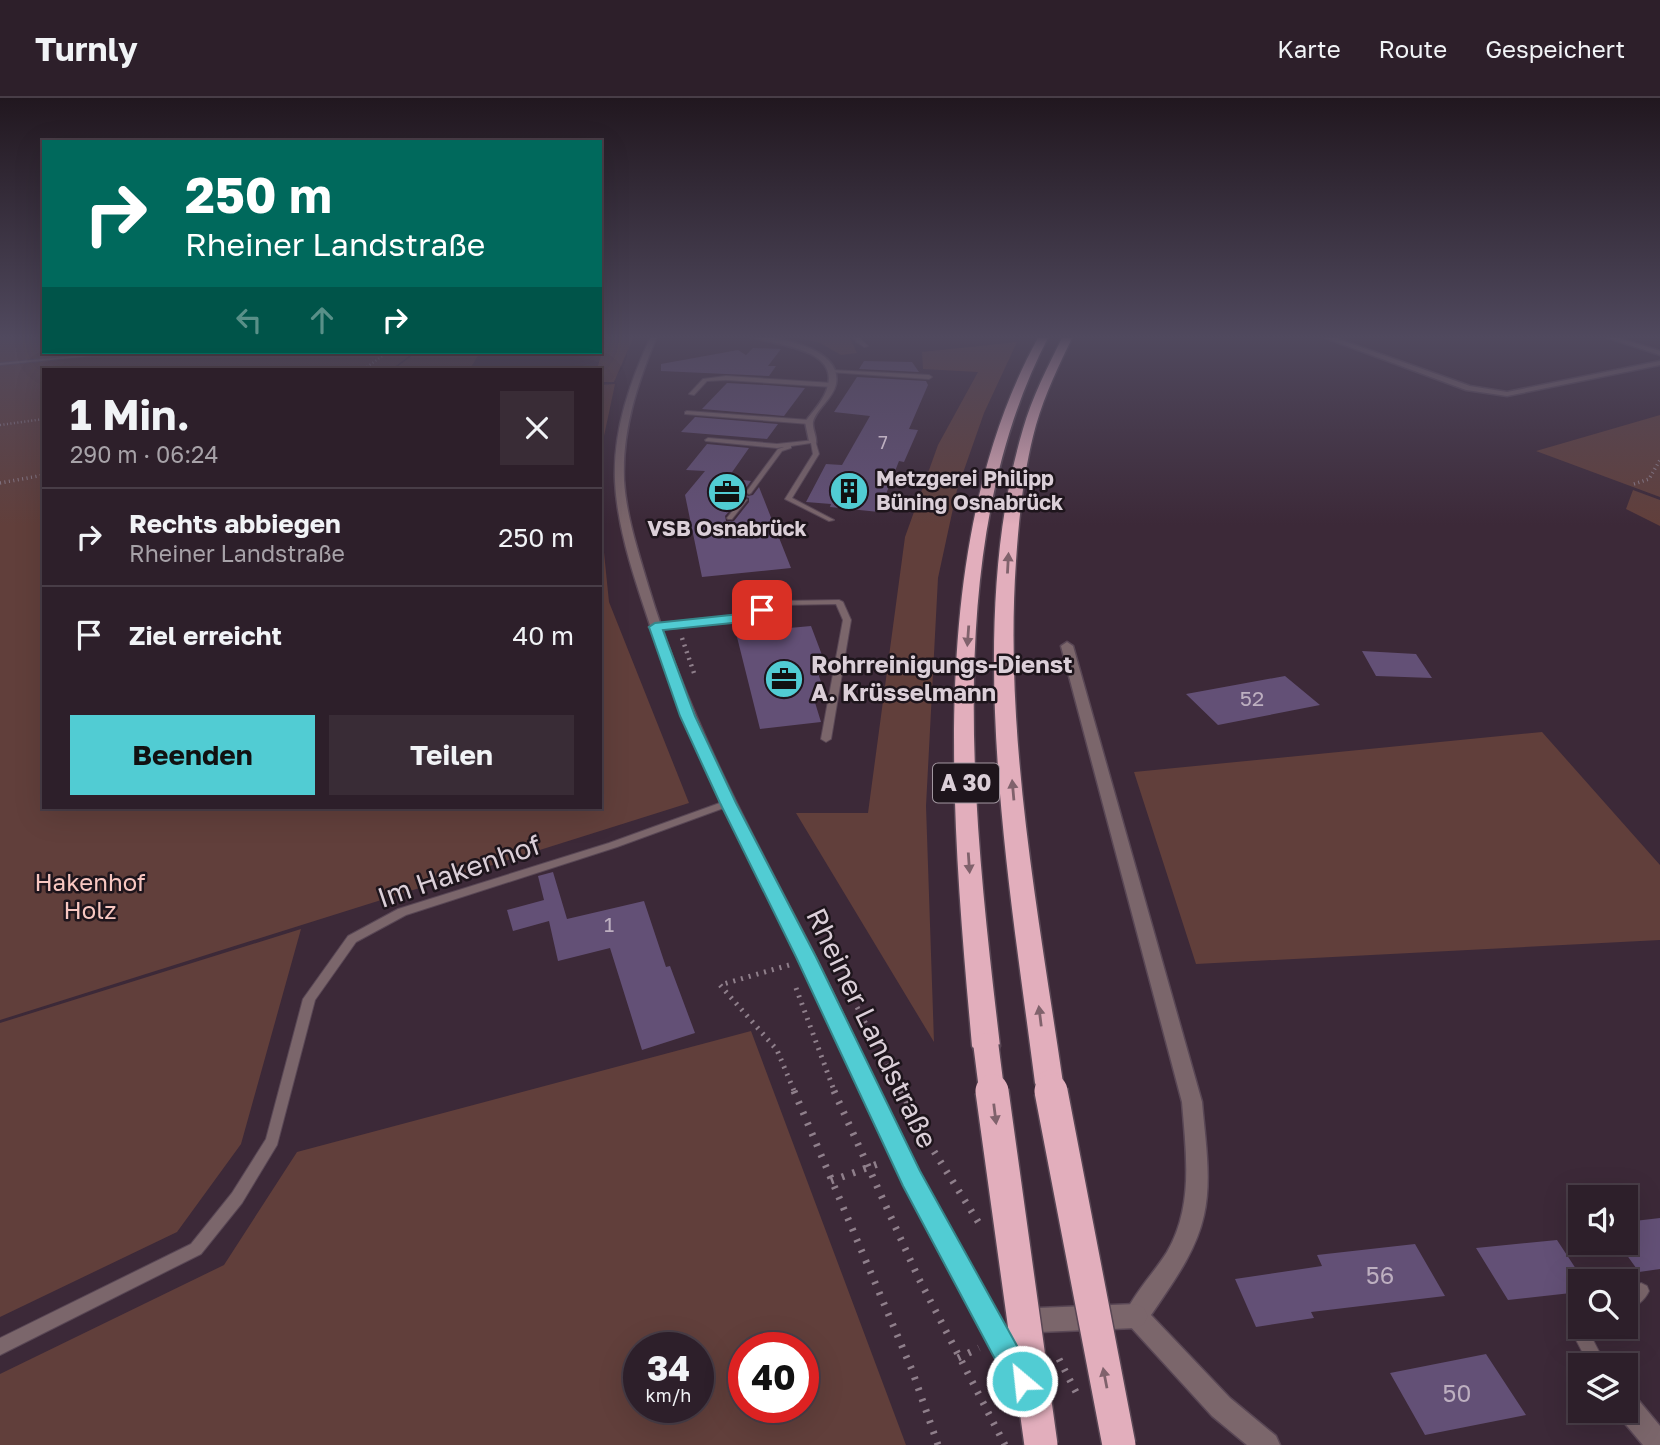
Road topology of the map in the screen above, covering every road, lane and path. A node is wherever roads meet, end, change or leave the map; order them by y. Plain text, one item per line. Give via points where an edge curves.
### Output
1 (629, 399) edge
2 (823, 399) edge
3 (1014, 399) edge
4 (1039, 399) edge
5 (687, 413) dead end
6 (42, 419) edge
7 (809, 422) junction
8 (0, 425) edge
9 (708, 440) dead end
10 (813, 441) junction
11 (1660, 460) edge
12 (42, 475) edge
13 (0, 483) edge
14 (1634, 484) dead end
15 (749, 492) dead end
16 (744, 500) dead end
17 (730, 518) dead end
18 (831, 520) dead end
19 (782, 603) joint
20 (676, 624) junction
21 (655, 627) junction
22 (1067, 646) dead end
23 (696, 679) dead end
24 (826, 738) dead end
25 (728, 803) junction
26 (783, 953) dead end
27 (789, 965) junction
28 (841, 978) dead end
29 (930, 1145) dead end
30 (867, 1168) junction
31 (831, 1181) junction
32 (1642, 1291) dead end
33 (1638, 1294) edge
34 (1136, 1316) junction
35 (1038, 1320) junction
36 (999, 1339) junction
37 (0, 1348) edge
38 (1086, 1411) dead end
39 (1638, 1419) edge
40 (938, 1445) edge
41 (1004, 1445) edge
42 (1041, 1445) edge
43 (1055, 1445) edge
44 (1119, 1445) edge
45 (1266, 1445) edge
46 (1660, 1445) edge

1 - 21 street, Rheiner Landstraße via 622,434 622,501
2 - 7 street
3 -> 42 highway, A 30, bridge via 986,482 970,606 964,691 966,805 986,1046
44 -> 4 highway, A 30, bridge via 1049,1083 1012,788 1005,610 1010,531 1027,438
5 - 7 lane
6 - 8 path
7 - 10 street
9 - 10 lane via 777,446
10 - 15 lane via 780,450
10 - 18 lane via 816,454 788,499
11 - 14 path via 1649,479
12 - 13 path
16 - 17 lane
19 - 20 street via 742,618
19 - 24 lane via 839,602 847,620
20 - 21 street
20 - 23 path
21 - 25 street, Rheiner Landstraße via 688,716
22 - 34 street via 1192,1102 1193,1216 1171,1266
25 - 36 street, Rheiner Landstraße via 911,1178
25 - 37 lane, Im Hakenhof via 402,912 352,939 309,999 272,1142 237,1198 196,1249
26 - 27 path
27 - 30 path via 822,1065
27 - 31 path via 720,985 777,1049
28 - 29 path
30 - 31 path
30 - 41 path via 900,1244
31 - 40 path via 912,1370
32 - 33 lane
34 - 35 street
34 - 45 street via 1221,1407
35 - 36 street
35 - 38 path
36 - 43 street, Rheiner Landstraße
39 - 46 street

